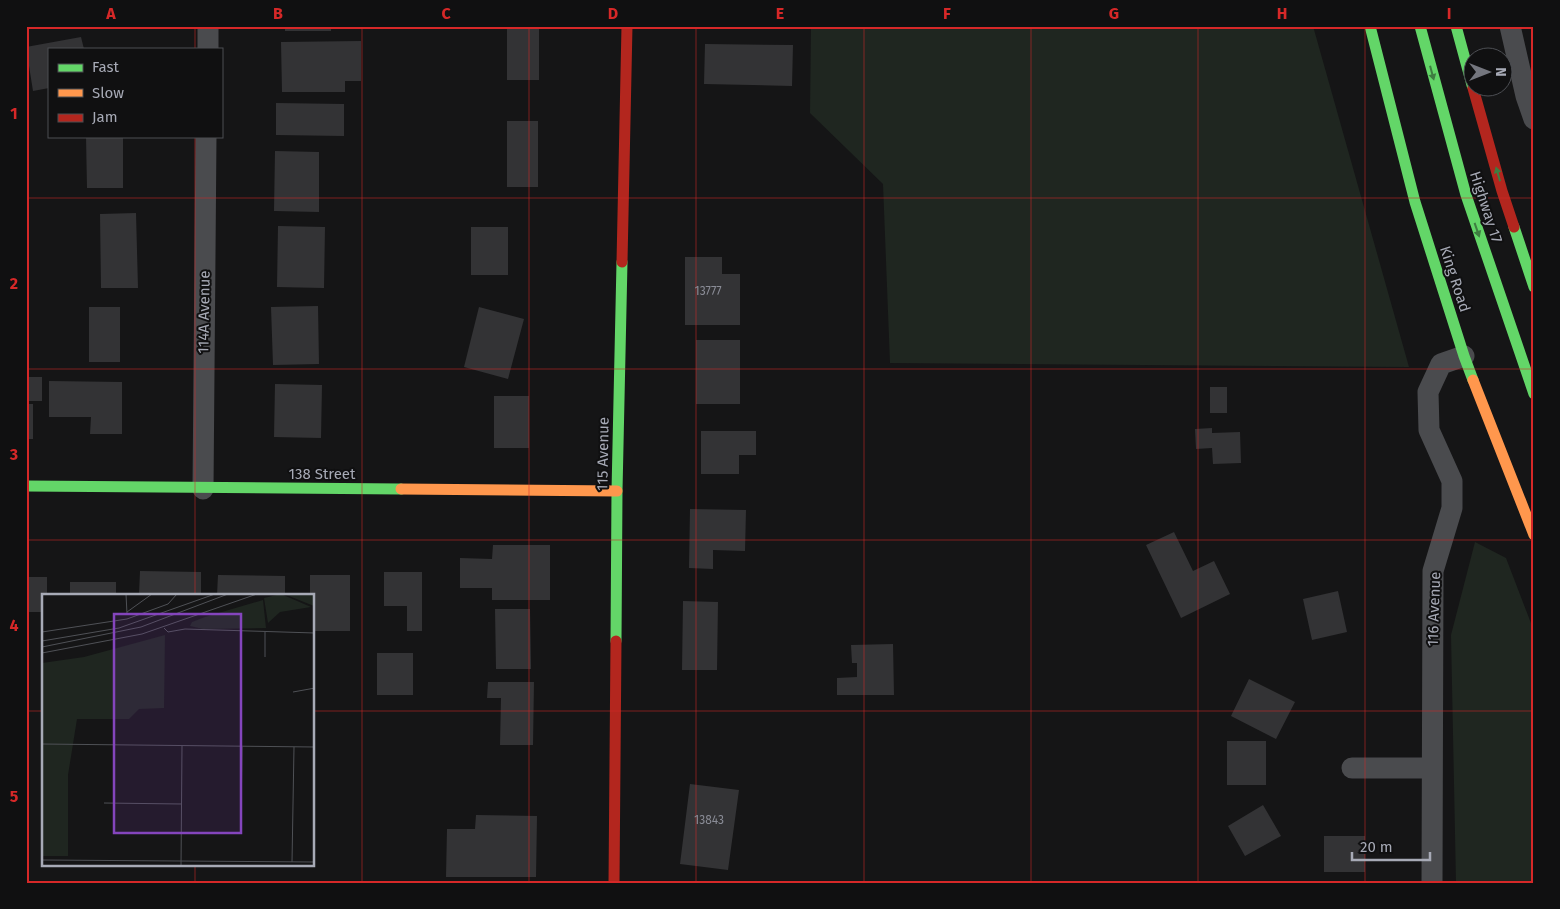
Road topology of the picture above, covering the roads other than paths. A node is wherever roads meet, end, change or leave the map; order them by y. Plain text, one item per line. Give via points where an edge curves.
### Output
1 (208, 26) edge
2 (627, 26) edge
3 (1370, 26) edge
4 (1420, 26) edge
5 (1456, 26) edge
6 (1510, 26) edge
7 (208, 48) edge
8 (1462, 48) edge
9 (1476, 98) edge
10 (1534, 119) edge
11 (206, 138) edge
12 (1534, 287) edge
13 (1464, 356) junction
14 (1534, 394) edge
15 (26, 486) edge
16 (203, 488) junction
17 (617, 491) junction
18 (1534, 535) edge
19 (1352, 768) dead end
20 (1432, 768) junction
21 (614, 883) edge
22 (1432, 883) edge

1 - 7 street
2 - 17 main road, 115 Avenue
3 - 13 main road, King Road via 1415,202
4 -> 14 main road, Highway 17 via 1466,195
5 - 8 main road, Highway 17
6 - 10 street
12 -> 9 main road, Highway 17 via 1502,191
11 - 16 street, 114A Avenue
13 - 18 main road, King Road
13 - 20 street, 116 Avenue via 1442,364 1428,392 1429,430 1452,481 1452,508 1433,571
15 - 16 main road, 138 Street
16 - 17 main road, 138 Street
17 - 21 main road, 115 Avenue
19 - 20 street
20 - 22 street, 116 Avenue

